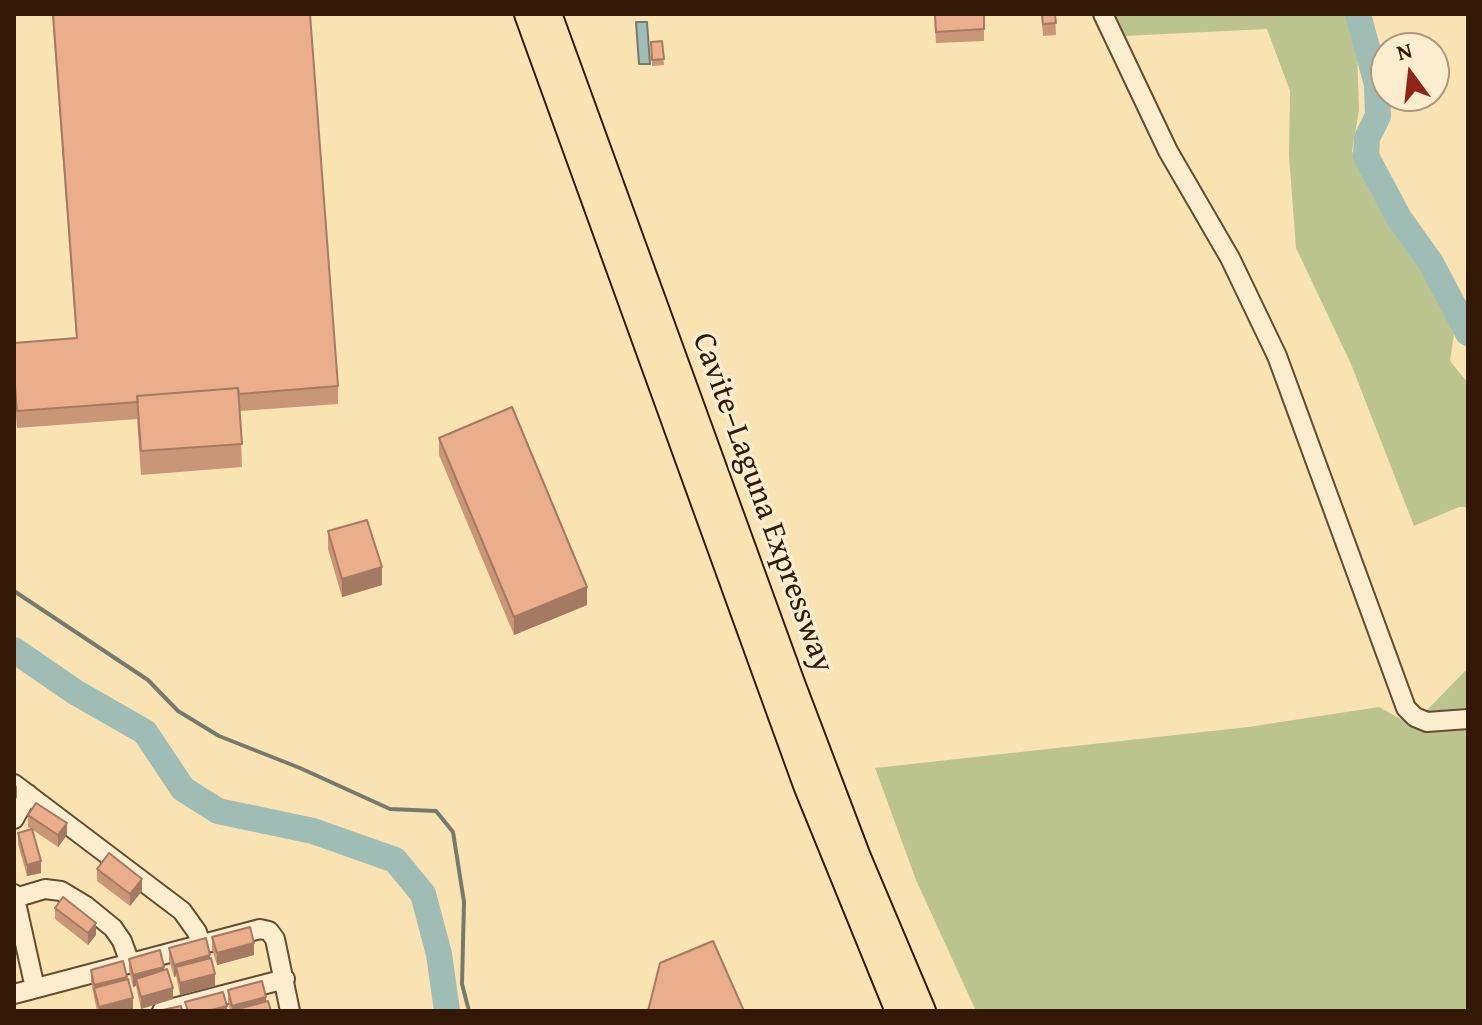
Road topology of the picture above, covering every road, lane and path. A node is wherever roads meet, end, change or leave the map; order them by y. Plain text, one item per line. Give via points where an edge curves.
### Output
1 (528, 14) edge
2 (548, 14) edge
3 (1103, 14) edge
4 (1468, 719) edge
5 (21, 789) edge
6 (14, 819) edge
7 (14, 896) edge
8 (201, 944) junction
9 (130, 963) junction
10 (285, 979) junction
11 (35, 988) junction
12 (14, 994) edge
13 (162, 1011) edge
14 (290, 1011) edge
15 (899, 1011) edge
16 (922, 1011) edge

1 - 15 highway, Cavite–Laguna Expressway via 786,730
2 - 16 highway, Cavite–Laguna Expressway via 791,683
3 - 4 street via 1168,151 1230,258 1277,356 1406,708 1427,722
5 - 6 street
5 - 8 street via 182,911
7 - 9 street via 61,891 113,928
7 - 11 street
8 - 9 street
8 - 10 street via 269,931
9 - 11 street
10 - 13 street
10 - 14 street
11 - 12 street

